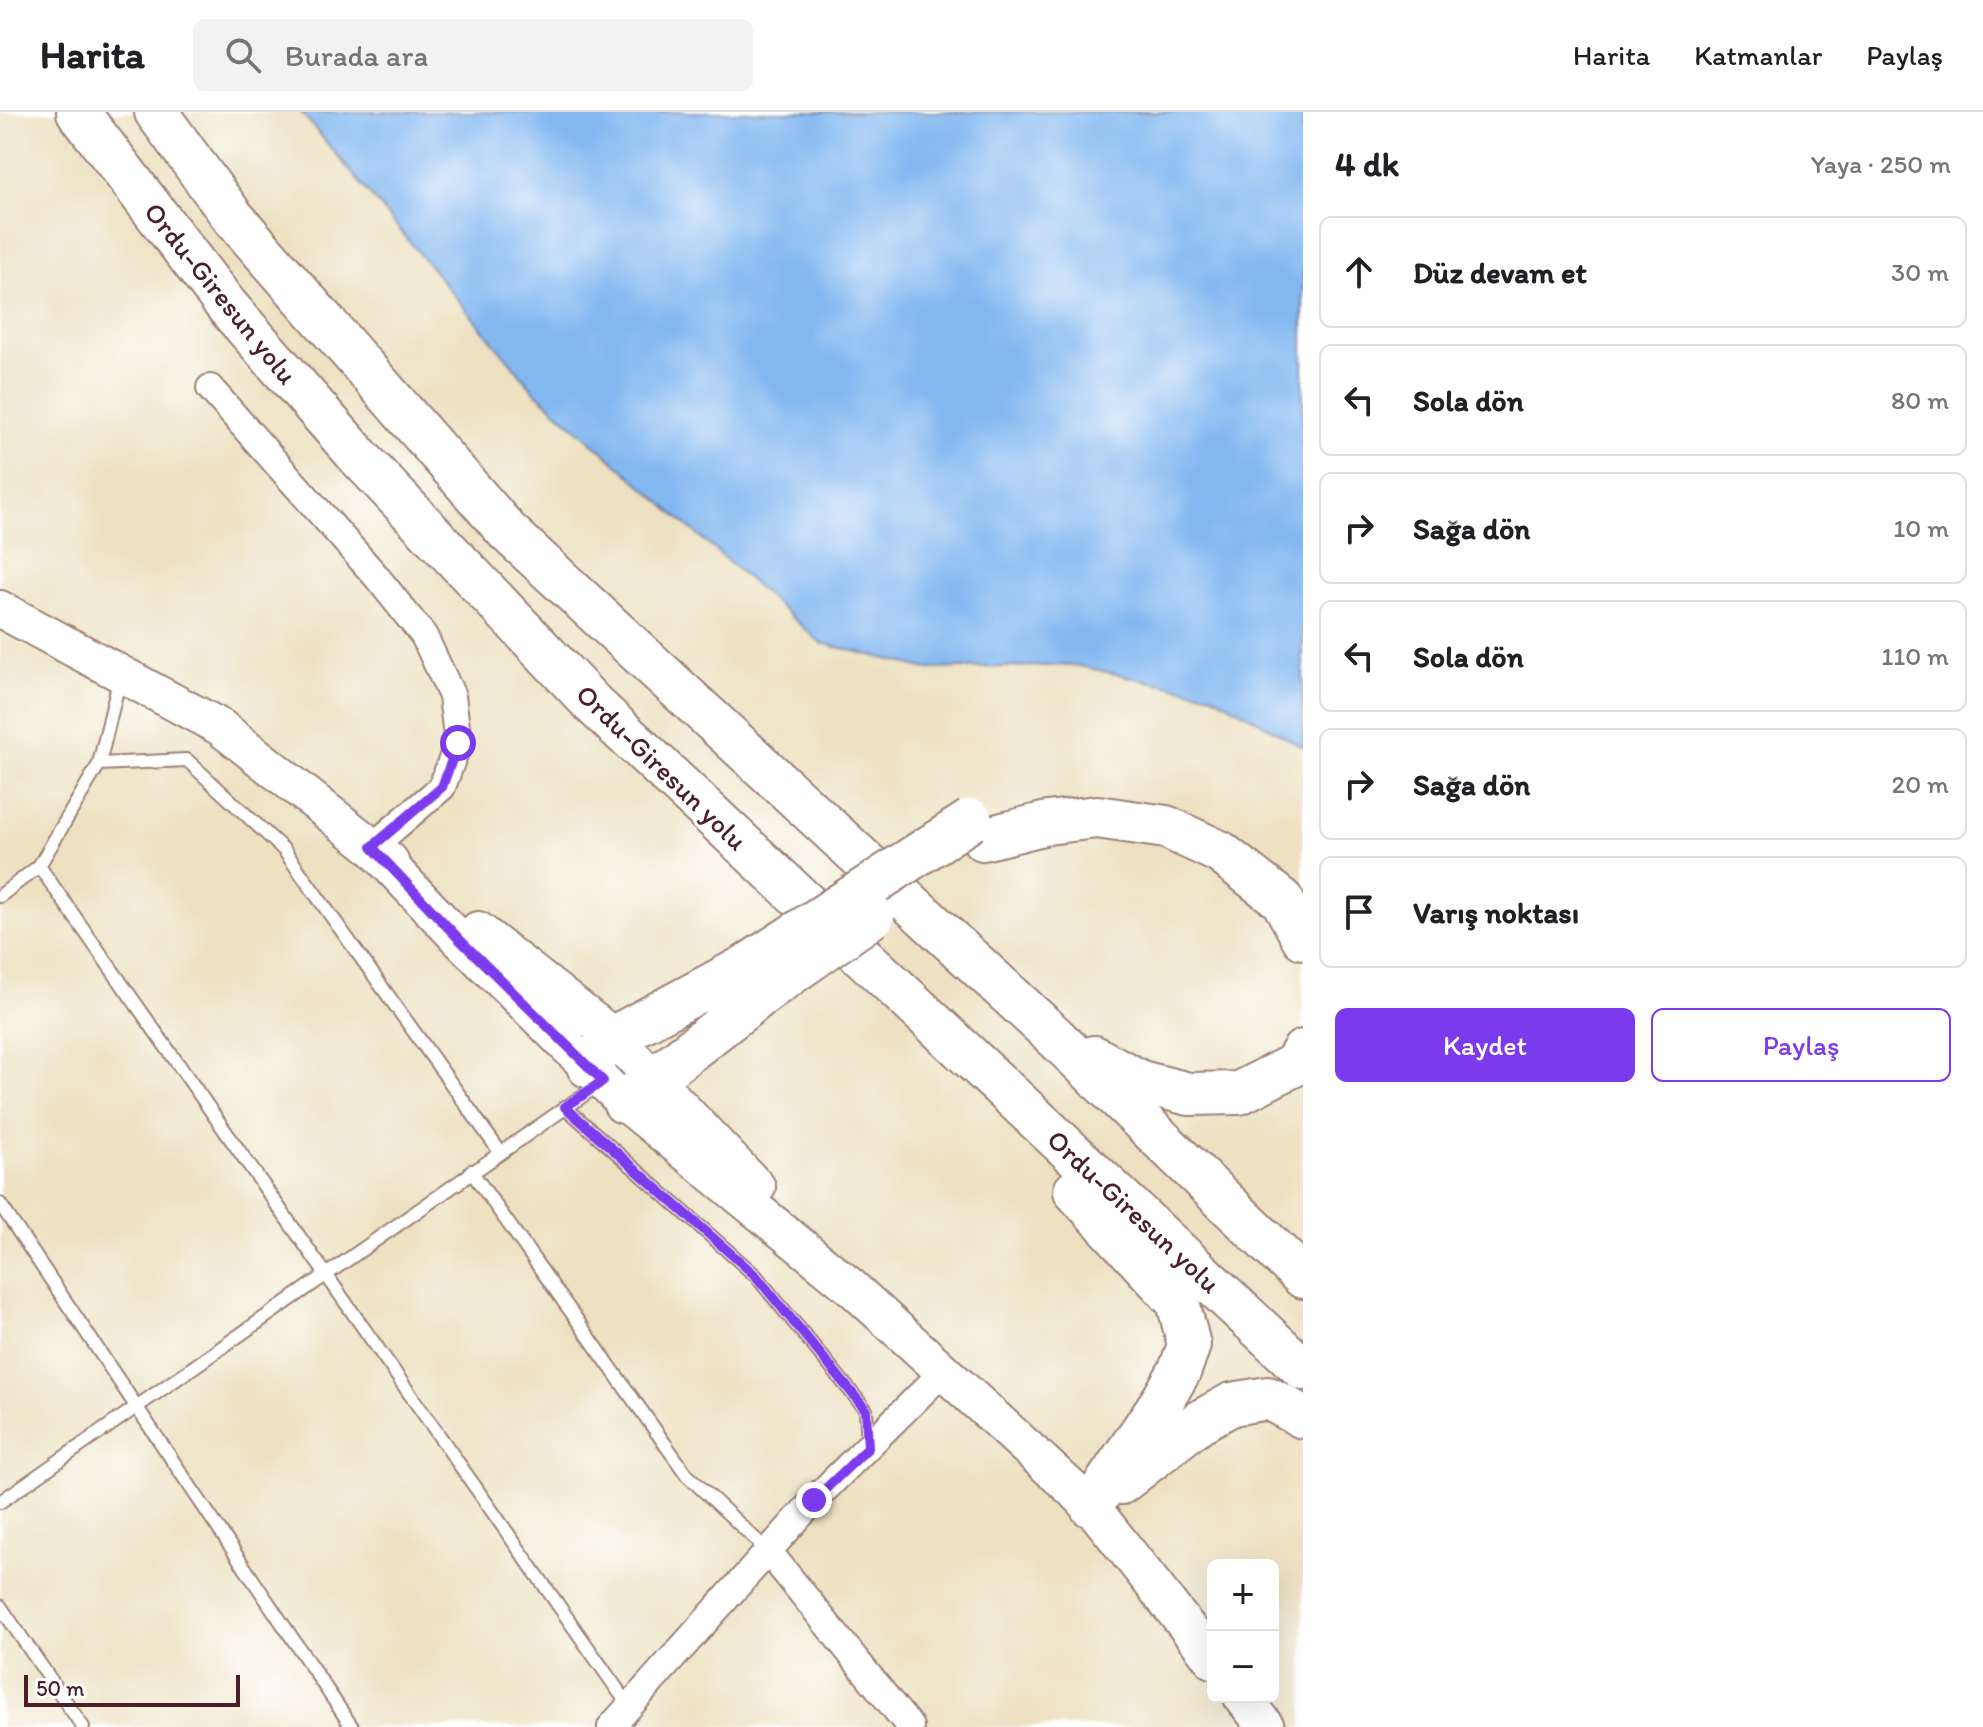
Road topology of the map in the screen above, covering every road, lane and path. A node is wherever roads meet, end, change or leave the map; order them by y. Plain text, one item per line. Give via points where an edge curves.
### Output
1 (78, 112) edge
2 (156, 112) edge
3 (210, 388) dead end
4 (0, 609) edge
5 (121, 674) junction
6 (99, 764) junction
7 (977, 830) junction
8 (372, 847) junction
9 (39, 866) junction
10 (1303, 887) edge
11 (0, 896) edge
12 (1303, 938) edge
13 (758, 977) junction
14 (909, 1001) junction
15 (1055, 1037) junction
16 (1303, 1051) edge
17 (617, 1072) junction
18 (565, 1107) junction
19 (500, 1152) junction
20 (471, 1171) junction
21 (0, 1204) edge
22 (325, 1273) junction
23 (1303, 1277) edge
24 (1303, 1369) edge
25 (943, 1372) junction
26 (137, 1405) junction
27 (1303, 1417) edge
28 (868, 1448) junction
29 (0, 1502) edge
30 (1091, 1506) junction
31 (768, 1551) junction
32 (0, 1606) edge
33 (1207, 1652) edge
34 (1247, 1703) edge
35 (629, 1706) junction
36 (83, 1727) edge
37 (352, 1727) edge
38 (611, 1727) edge
39 (910, 1727) edge
40 (1266, 1727) edge

1 - 14 highway, Ordu-Giresun yolu via 226,305 359,457 593,704
2 - 15 highway, Ordu-Giresun yolu via 232,216 507,531
3 - 8 street via 424,636 452,696 458,743 442,787
4 - 5 main road
5 - 6 lane
5 - 8 main road via 220,727
6 - 9 lane
6 - 19 lane via 187,760 284,850
7 - 10 highway via 1036,800 1101,792 1156,802 1215,822 1288,868
7 - 12 highway via 1097,817 1166,827 1220,852 1282,900
7 - 13 highway, bridge
8 - 17 main road
9 - 11 lane
9 - 22 lane
13 - 17 highway
13 - 17 highway
14 - 24 highway, Ordu-Giresun yolu
14 - 30 highway via 975,1089 1178,1302 1189,1345 1180,1370
15 - 16 highway via 1141,1082 1189,1094 1239,1093 1294,1065
15 - 23 highway, Ordu-Giresun yolu
17 - 18 lane
17 - 25 main road
18 - 19 lane
18 - 28 lane via 756,1276 866,1410
19 - 20 lane
20 - 22 lane
20 - 31 lane via 687,1475
21 - 26 lane
22 - 26 lane
22 - 35 lane
25 - 28 street
25 - 30 main road
26 - 29 lane
26 - 37 lane
27 - 30 highway via 1268,1398 1232,1404 1199,1422
28 - 31 street
30 - 33 main road
31 - 35 street
31 - 39 street
32 - 36 lane
34 - 40 main road
35 - 38 street

